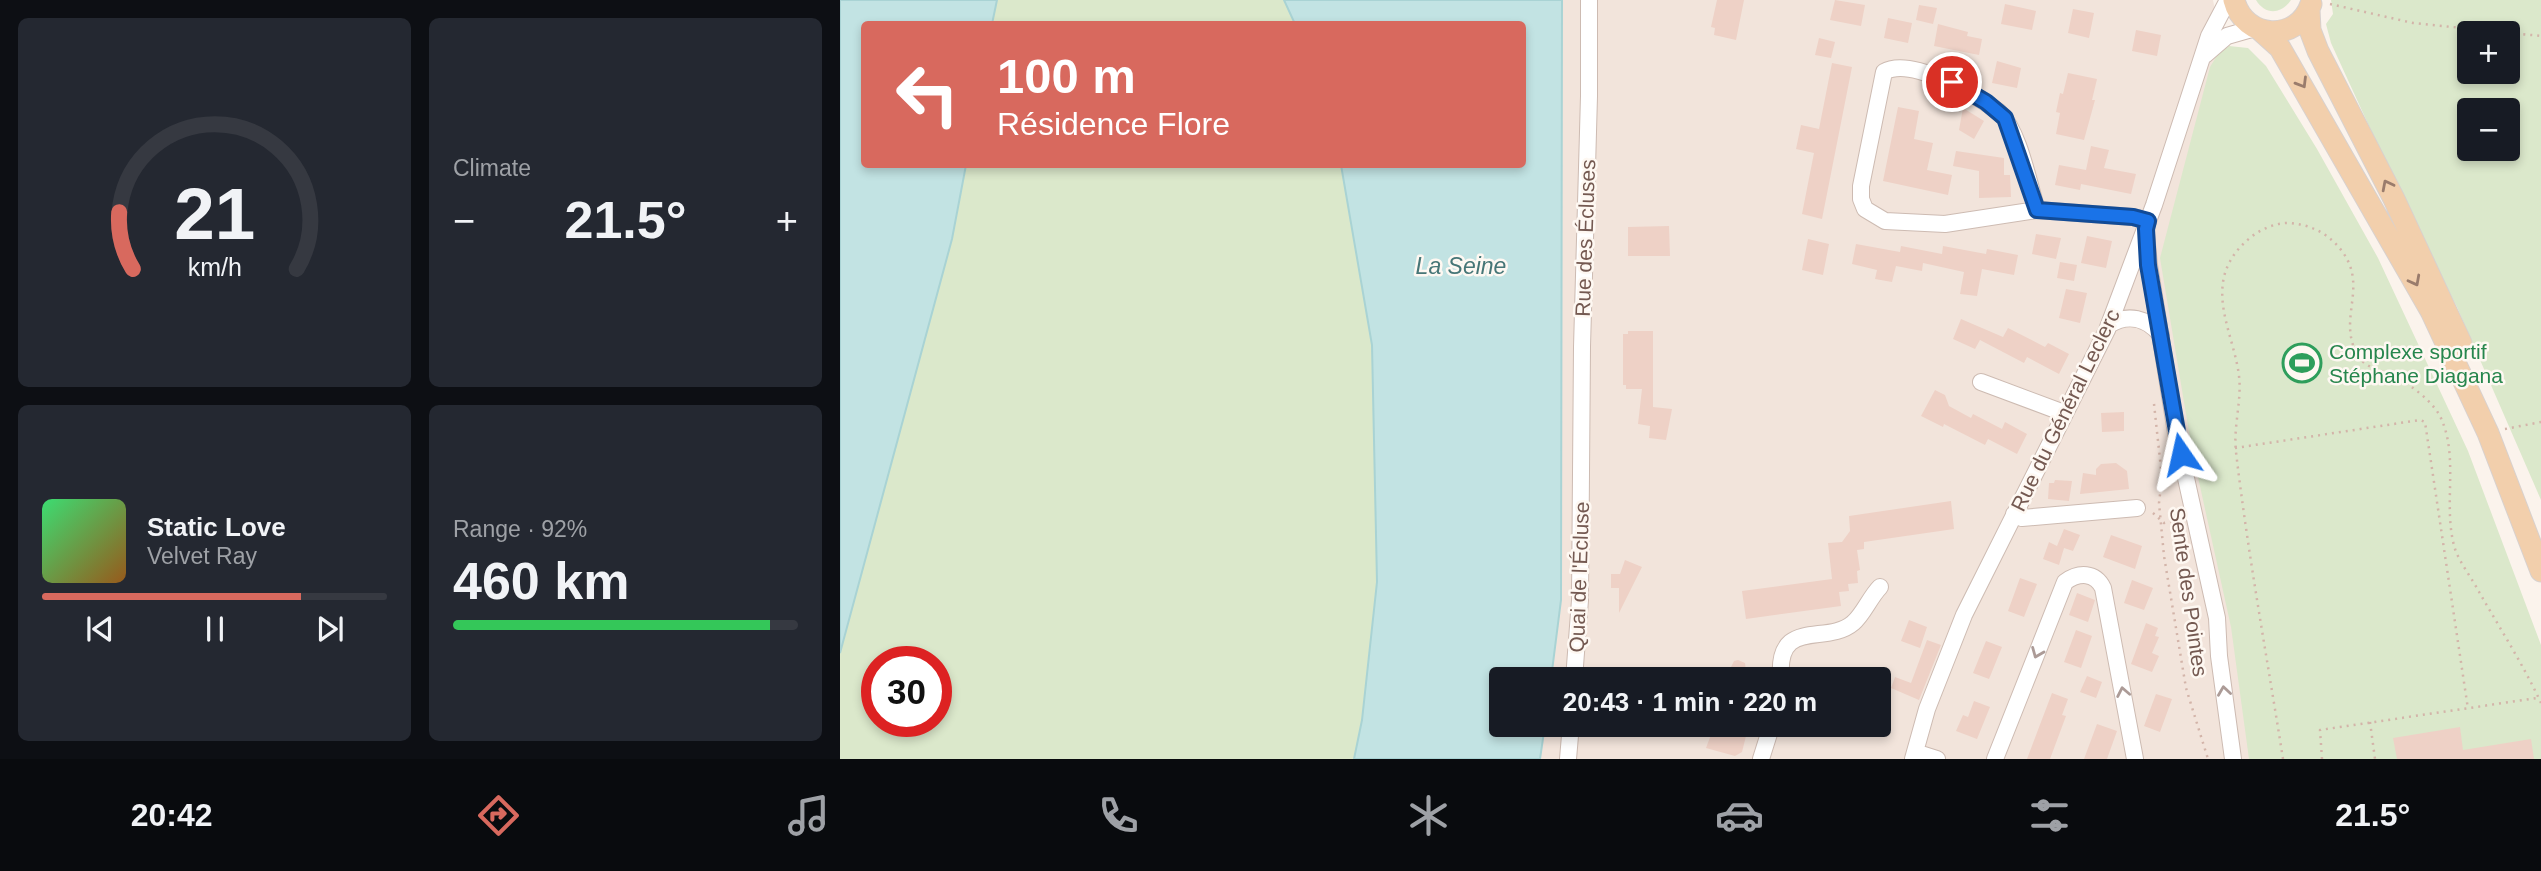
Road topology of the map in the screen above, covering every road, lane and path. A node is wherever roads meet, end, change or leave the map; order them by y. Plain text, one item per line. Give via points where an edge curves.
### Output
1 (1588, 0) edge
2 (2228, 0) edge
3 (2234, 0) edge
4 (2314, 3) edge
5 (2257, 29) junction
6 (2541, 36) edge
7 (2204, 55) junction
8 (2037, 210) junction
9 (2147, 225) junction
10 (2109, 325) junction
11 (2161, 335) junction
12 (1981, 382) dead end
13 (2153, 399) dead end
14 (2064, 413) junction
15 (2541, 422) edge
16 (2499, 430) junction
17 (2235, 448) junction
18 (1582, 475) joint
19 (2137, 508) joint
20 (2014, 514) junction
21 (2194, 516) junction
22 (2160, 520) junction
23 (2541, 539) edge
24 (2541, 571) edge
25 (1880, 587) dead end
26 (1575, 667) edge
27 (1780, 667) edge
28 (2539, 698) junction
29 (2541, 703) edge
30 (2468, 709) junction
31 (2370, 722) junction
32 (1570, 737) edge
33 (1768, 737) edge
34 (1914, 755) edge
35 (1568, 759) edge
36 (1761, 759) edge
37 (1937, 759) edge
38 (1995, 759) edge
39 (2135, 759) edge
40 (2208, 759) edge
41 (2233, 759) edge
42 (2283, 759) edge
43 (2322, 759) edge
44 (2375, 759) edge

1 - 18 street, Rue des Écluses
2 - 7 street, Rue du Général Leclerc
3 - 5 main road via 2239,14
4 - 5 main road via 2291,29 2276,33
4 - 6 path via 2413,23
16 -> 4 main road via 2395,199 2318,51 2310,30
5 - 7 street via 2227,36
5 -> 24 main road via 2280,47 2431,311 2488,432
7 - 9 street, Rue du Général Leclerc
8 - 8 street via 1945,224 1885,221 1865,209 1861,186 1884,72 1905,69 1952,82 1999,111 2012,134
8 - 9 street via 2133,217
9 - 10 street, Rue du Général Leclerc
9 - 11 street via 2148,265
10 - 11 street via 2140,319
10 - 14 street, Rue du Général Leclerc
11 - 21 street
12 - 14 street
13 - 22 path, Sente des Pointes via 2162,478
14 - 20 street, Rue du Général Leclerc
15 - 16 path
16 - 23 main road
17 - 28 path via 2239,377 2224,314 2221,288 2225,270 2239,248 2269,227 2287,223 2315,227 2344,254 2352,271 2349,336 2361,362 2413,388 2439,415 2447,439 2449,514 2456,551
17 - 30 path via 2425,422
17 - 42 path
18 - 26 street, Quai de l'Écluse
19 - 20 street via 2022,518
19 - 22 path
20 - 34 street, Rue du Général Leclerc via 1942,665
21 - 22 path
41 -> 21 street via 2217,618
22 - 40 path, Sente des Pointes via 2186,688
25 - 27 street via 1854,623 1795,640 1784,650
28 - 29 path
28 - 30 path
30 - 31 path
31 - 43 path via 2320,730
31 - 44 path
32 - 35 street
33 - 36 street
34 - 37 street
39 -> 38 street via 2103,588 2095,578 2084,575 2065,583

